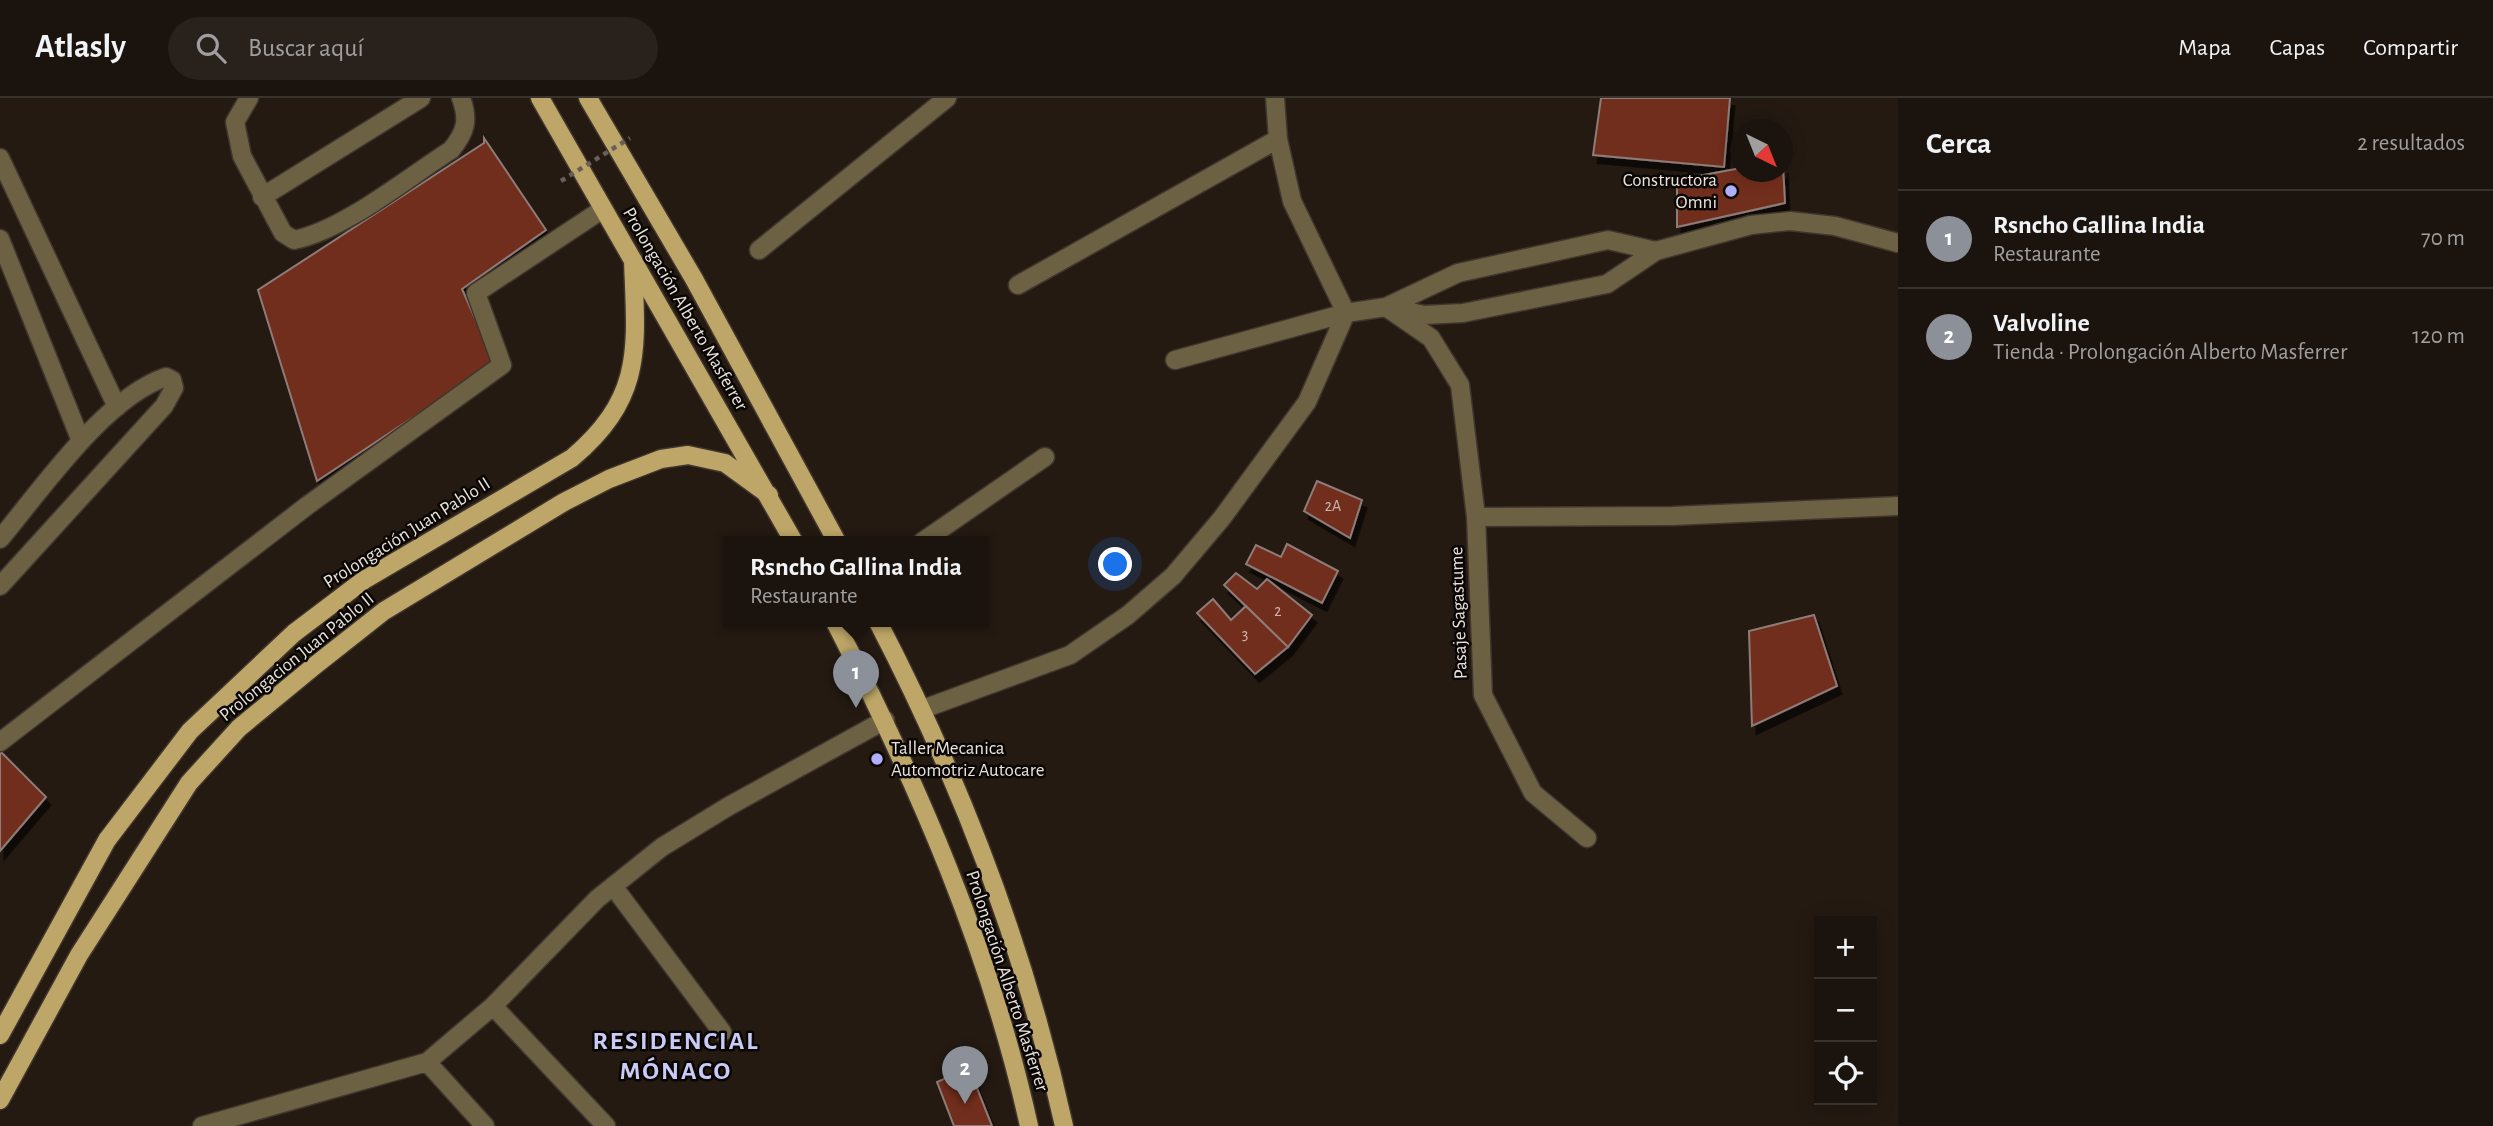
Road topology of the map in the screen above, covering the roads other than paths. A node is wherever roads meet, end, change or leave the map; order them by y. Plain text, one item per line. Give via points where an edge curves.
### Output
1 (249, 98) edge
2 (421, 98) edge
3 (461, 98) edge
4 (540, 98) edge
5 (588, 98) edge
6 (947, 98) edge
7 (1275, 98) edge
8 (1278, 139) junction
9 (0, 158) edge
10 (262, 197) junction
11 (603, 209) junction
12 (0, 239) edge
13 (1898, 243) edge
14 (759, 250) dead end
15 (1656, 251) junction
16 (633, 260) junction
17 (1018, 285) dead end
18 (1386, 307) junction
19 (1346, 313) junction
20 (1175, 360) dead end
21 (117, 407) junction
22 (81, 441) junction
23 (1045, 457) dead end
24 (769, 495) junction
25 (1898, 506) edge
26 (1476, 517) junction
27 (790, 536) edge
28 (834, 536) edge
29 (931, 536) edge
30 (0, 539) edge
31 (0, 586) edge
32 (838, 627) edge
33 (881, 627) edge
34 (923, 709) junction
35 (885, 720) junction
36 (0, 742) edge
37 (1587, 838) dead end
38 (613, 886) junction
39 (493, 1006) junction
40 (722, 1032) dead end
41 (0, 1035) edge
42 (427, 1062) junction
43 (0, 1100) edge
44 (208, 1125) edge
45 (485, 1126) edge
46 (606, 1126) edge
47 (1029, 1126) edge
48 (1064, 1126) edge

1 - 10 street via 235,122 242,156
2 - 10 street
3 - 10 street via 467,123 451,150 312,236 294,240 283,233
4 - 11 main road, Prolongación Alberto Masferrer
5 - 28 main road, Prolongación Alberto Masferrer via 694,279
6 - 14 street
7 - 8 street
8 - 17 street
8 - 19 street via 1292,201
9 - 21 street
11 - 16 main road, Prolongación Alberto Masferrer
11 - 36 street via 476,293 502,365 308,505
12 - 22 street
13 - 15 street via 1835,226 1790,221 1751,225
15 - 18 street via 1608,240 1458,273
15 - 18 street via 1607,284 1463,313 1424,315
16 - 24 main road, Prolongación Alberto Masferrer
16 - 41 main road, Prolongación Juan Pablo II via 635,361 617,408 595,438 572,458 364,580 294,633 190,731 107,840
18 - 19 street
18 - 26 street, Pasaje Sagastume via 1431,338 1460,385
19 - 20 street
19 - 34 street via 1307,401 1222,518 1173,576 1128,615 1070,655
21 - 22 street
21 - 31 street via 150,382 166,377 172,380 174,388 164,405
22 - 30 street
23 - 29 street
24 - 27 main road, Prolongación Alberto Masferrer
24 - 43 main road, Prolongacion Juan Pablo II via 725,463 688,455 661,459 564,502 384,611 239,728 189,783 79,955
25 - 26 street via 1672,516
26 - 37 street, Pasaje Sagastume via 1483,695 1533,793
32 - 35 main road, Prolongación Alberto Masferrer
33 - 34 main road, Prolongación Alberto Masferrer
34 - 48 main road, Prolongación Alberto Masferrer via 996,885 1049,1055
35 - 38 street via 729,806 662,847
35 - 47 main road, Prolongación Alberto Masferrer via 962,897
38 - 39 street
38 - 40 street
39 - 42 street
39 - 46 street
42 - 44 street
42 - 45 street

